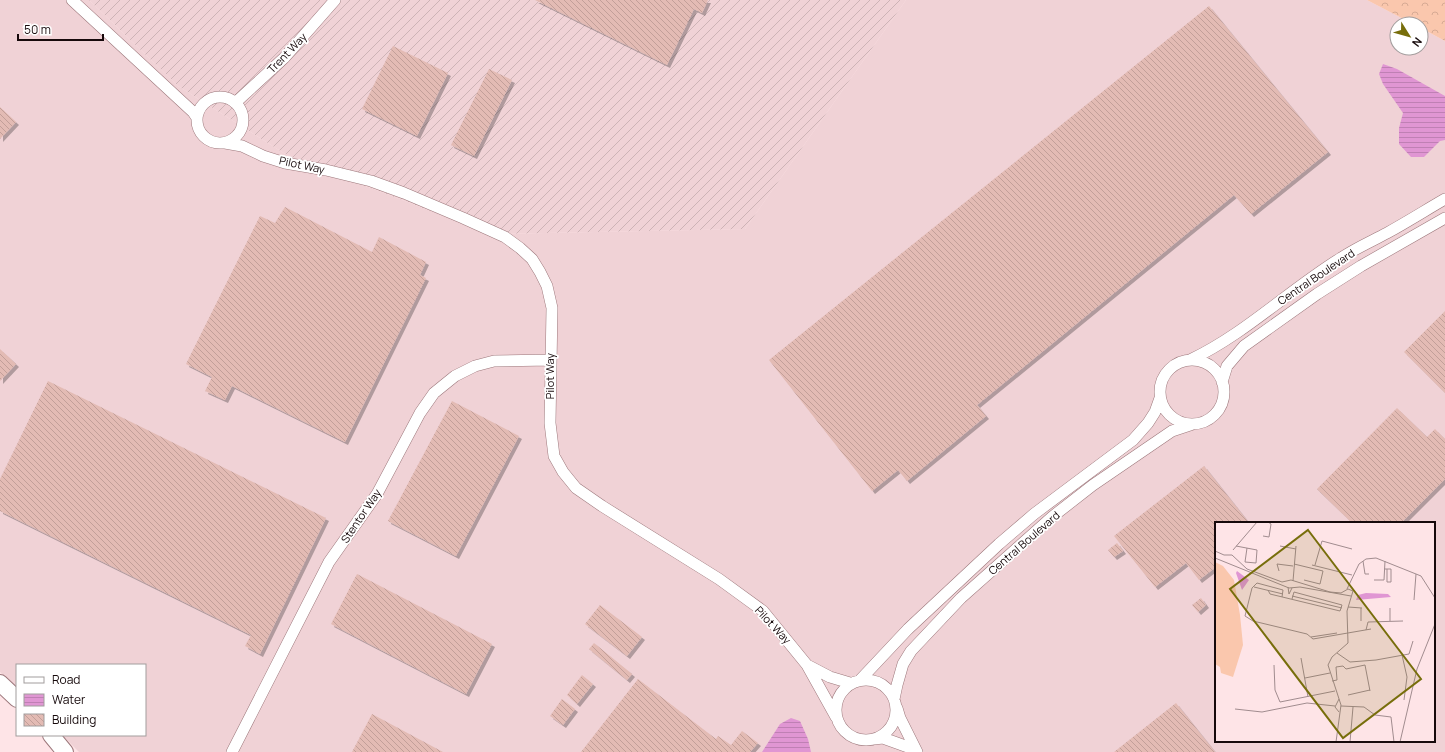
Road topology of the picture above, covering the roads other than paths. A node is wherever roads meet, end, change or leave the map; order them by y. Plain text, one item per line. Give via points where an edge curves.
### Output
1 (72, 0) edge
2 (335, 0) edge
3 (171, 92) junction
4 (206, 102) junction
5 (235, 103) junction
6 (197, 118) junction
7 (243, 124) junction
8 (226, 143) junction
9 (263, 156) junction
10 (1445, 199) edge
11 (1445, 218) edge
12 (550, 360) junction
13 (1190, 360) junction
14 (1222, 382) junction
15 (1160, 398) junction
16 (1193, 424) junction
17 (807, 664) junction
18 (855, 681) junction
19 (0, 683) edge
20 (16, 698) edge
21 (895, 701) junction
22 (836, 717) junction
23 (52, 736) edge
24 (869, 740) junction
25 (917, 751) edge
26 (65, 752) edge
27 (232, 752) edge

1 - 3 street
2 - 5 street, Trent Way via 284,58
3 - 4 street via 188,100
3 - 6 street
4 - 5 street via 223,97
4 - 6 street
5 - 7 street via 243,116
6 - 8 street via 198,126 205,138
7 - 8 street via 235,137
7 - 9 street, Pilot Way via 243,133 247,140
8 - 9 street, Pilot Way via 242,146
9 - 12 street, Pilot Way via 371,181 505,237 532,259 547,286 552,308
10 - 13 street, Central Boulevard via 1342,257 1228,340
11 - 14 street, Central Boulevard via 1317,294 1244,346 1227,366
12 - 17 street, Pilot Way via 550,423 554,456 576,488 719,579 763,611
12 - 27 street, Stentor Way via 494,361 475,366 455,376 434,393 420,413 377,494 329,562
13 - 14 street via 1207,364 1218,374
13 - 15 street via 1176,365 1164,376
14 - 16 street via 1224,390 1219,409 1209,420
15 - 16 street via 1171,417 1184,424
15 - 18 street, Central Boulevard via 1148,423 1133,440 1040,509 999,544
16 - 21 street, Central Boulevard via 1172,431 1093,485 1052,517 961,598 911,651 903,664
17 - 18 street, Pilot Way via 830,676
17 - 22 street, Pilot Way
18 - 21 street via 870,679 878,682 886,687
18 - 22 street via 842,690 837,698
19 - 20 street
21 - 24 street via 896,714 892,724 878,738
21 - 25 street via 900,718
22 - 24 street via 844,732 860,740
23 - 26 street
24 - 25 street via 883,738

